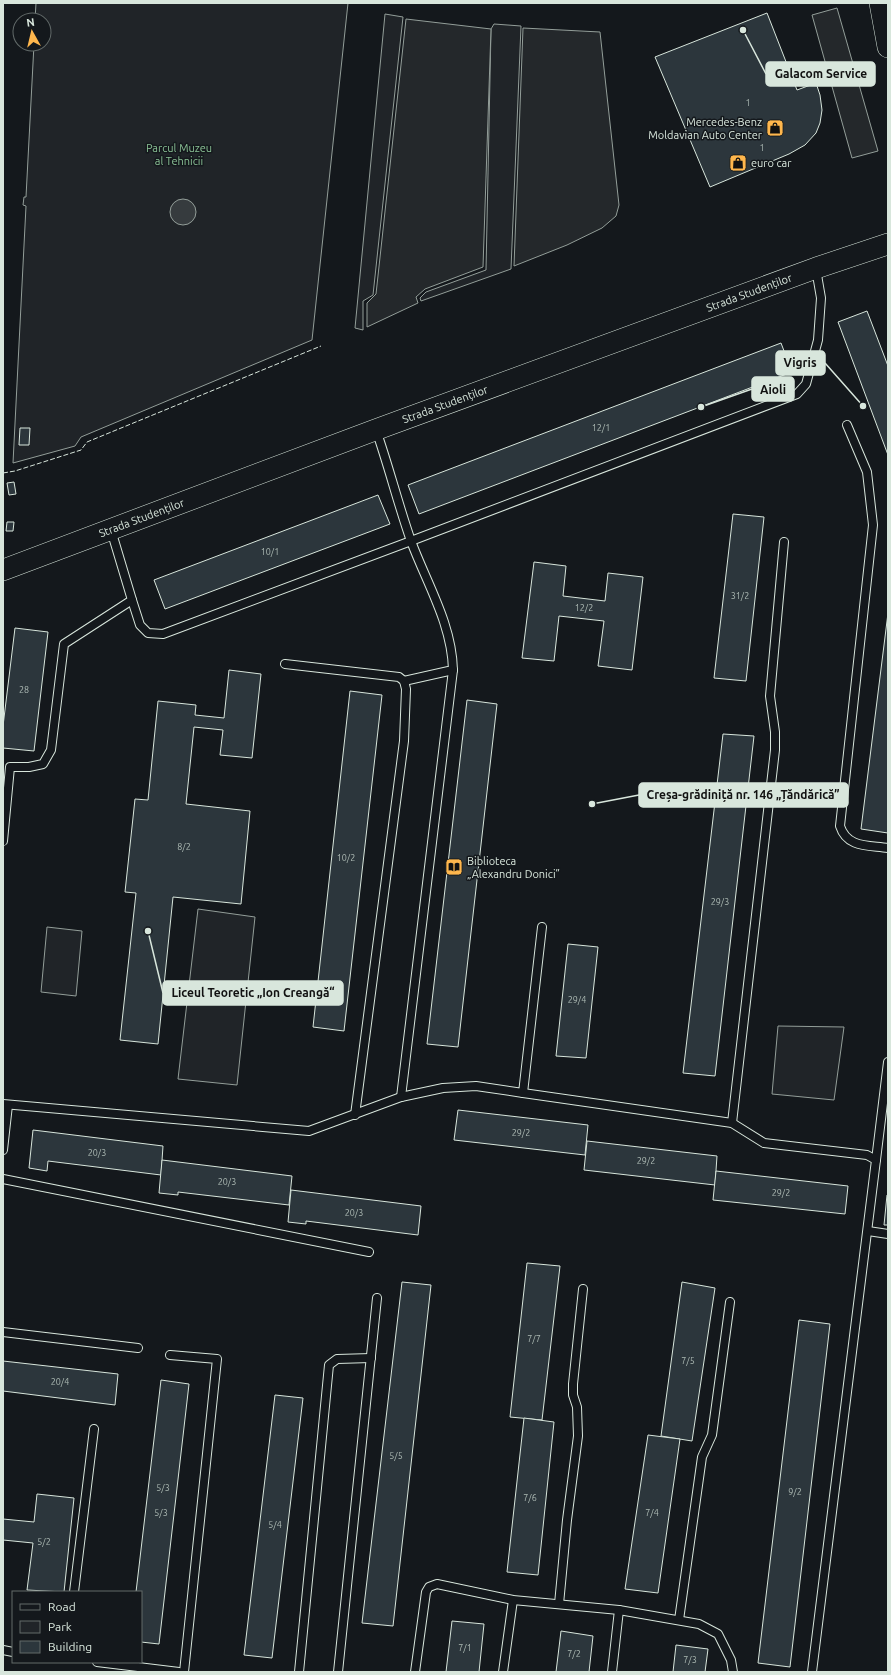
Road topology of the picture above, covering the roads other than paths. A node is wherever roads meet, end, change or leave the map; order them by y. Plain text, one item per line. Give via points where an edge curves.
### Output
1 (880, 3) edge
2 (888, 46) edge
3 (888, 244) edge
4 (816, 268) junction
5 (847, 425) dead end
6 (375, 430) junction
7 (111, 530) junction
8 (411, 541) junction
9 (784, 542) dead end
10 (3, 570) edge
11 (132, 600) junction
12 (285, 664) dead end
13 (453, 670) junction
14 (404, 681) junction
15 (3, 841) edge
16 (888, 848) edge
17 (542, 927) dead end
18 (888, 1062) edge
19 (523, 1093) junction
20 (401, 1097) junction
21 (6, 1104) edge
22 (354, 1115) junction
23 (732, 1123) junction
24 (3, 1150) edge
25 (876, 1160) junction
26 (3, 1179) edge
27 (868, 1231) junction
28 (888, 1234) edge
29 (369, 1252) dead end
30 (583, 1289) dead end
31 (377, 1298) dead end
32 (730, 1302) dead end
33 (3, 1332) edge
34 (138, 1348) dead end
35 (170, 1355) dead end
36 (371, 1358) junction
37 (94, 1429) dead end
38 (74, 1591) edge
39 (513, 1600) junction
40 (559, 1604) junction
41 (619, 1610) junction
42 (679, 1620) junction
43 (105, 1663) edge
44 (178, 1672) edge
45 (184, 1672) edge
46 (299, 1672) edge
47 (338, 1672) edge
48 (415, 1672) edge
49 (503, 1672) edge
50 (612, 1672) edge
51 (733, 1672) edge
52 (812, 1672) edge

1 - 2 main road
3 - 4 main road, Strada Studenților
4 - 6 main road, Strada Studenților
4 - 8 lane via 821,298 818,340 806,384 797,394
5 - 16 lane via 867,472 873,525 840,826 848,840
6 - 7 main road, Strada Studenților
6 - 8 lane
7 - 10 main road, Strada Studenților
7 - 11 lane
8 - 11 lane via 163,634 148,633 140,625
8 - 13 lane via 447,627
9 - 23 lane via 770,696 775,750
11 - 15 lane via 64,644 51,750 43,764 10,767
12 - 14 lane via 389,675
13 - 14 lane
13 - 20 lane
14 - 22 lane via 407,702 404,741
17 - 19 lane
18 - 25 lane
19 - 20 lane via 461,1086
19 - 23 lane
20 - 22 lane
21 - 22 lane via 309,1131
21 - 24 lane
23 - 25 lane via 764,1143 866,1155
25 - 27 lane
26 - 29 lane
27 - 28 lane
27 - 52 lane
30 - 40 lane via 573,1384 578,1436
31 - 36 lane
32 - 42 lane via 712,1435 702,1457
33 - 34 lane
35 - 45 lane via 217,1359
36 - 46 lane via 337,1358 329,1365
36 - 47 lane
37 - 38 lane
39 - 40 lane
39 - 48 lane via 440,1585 429,1587 425,1598
39 - 49 lane
40 - 41 lane
41 - 42 lane
41 - 50 lane
42 - 51 lane via 698,1624 718,1634 731,1660
43 - 44 lane

